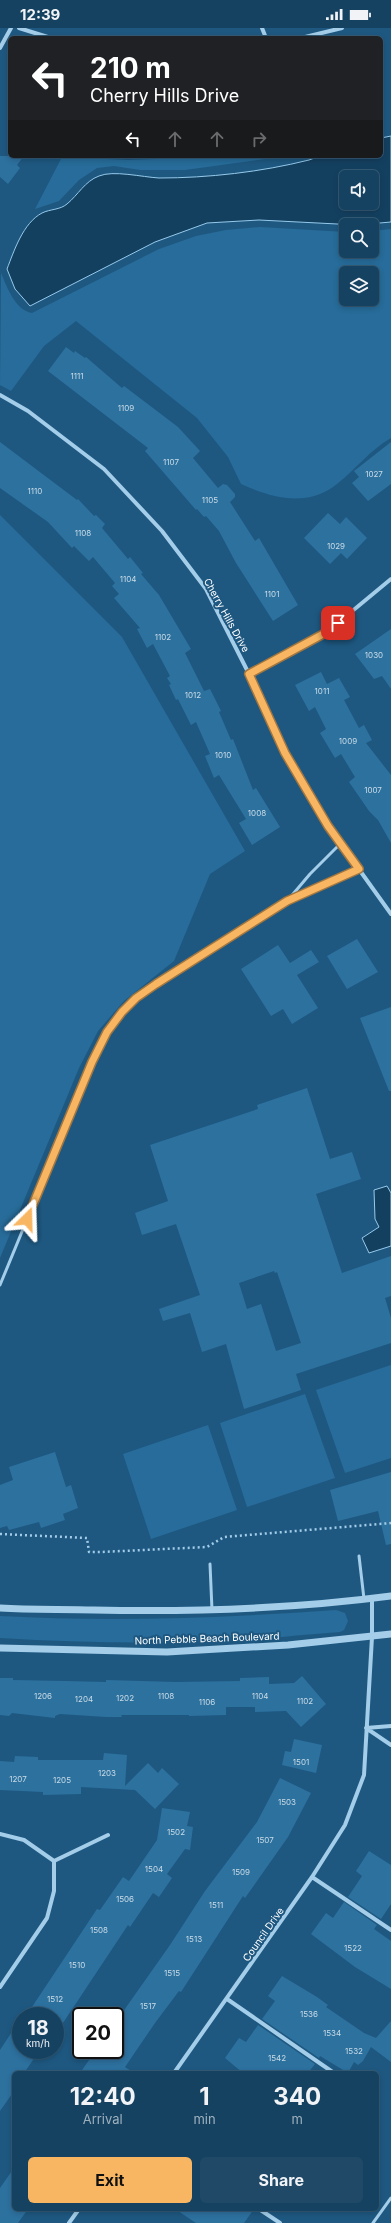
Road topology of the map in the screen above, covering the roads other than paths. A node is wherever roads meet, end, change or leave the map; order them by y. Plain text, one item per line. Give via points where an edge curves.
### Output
1 (11, 28) edge
2 (19, 28) edge
3 (342, 28) edge
4 (45, 36) edge
5 (309, 36) edge
6 (0, 48) edge
7 (0, 395) edge
8 (391, 579) edge
9 (249, 674) junction
10 (341, 843) junction
11 (359, 869) junction
12 (287, 901) junction
13 (391, 914) edge
14 (0, 1285) edge
15 (359, 1556) dead end
16 (210, 1564) dead end
17 (391, 1596) edge
18 (364, 1599) junction
19 (372, 1599) junction
20 (0, 1608) edge
21 (212, 1610) junction
22 (391, 1634) edge
23 (372, 1637) junction
24 (0, 1648) edge
25 (391, 1726) edge
26 (366, 1728) junction
27 (391, 1746) edge
28 (0, 1834) edge
29 (108, 1835) dead end
30 (54, 1861) junction
31 (312, 1877) junction
32 (391, 1930) edge
33 (0, 1987) edge
34 (227, 1999) junction
35 (175, 2071) edge
36 (331, 2071) edge
37 (391, 2198) edge
38 (78, 2211) edge
39 (262, 2211) edge
40 (69, 2223) edge
41 (280, 2223) edge
42 (373, 2223) edge

1 - 6 street
2 - 4 street
3 - 5 street
7 - 9 street, Cherry Hills Drive via 28,411 104,469 162,531 206,589
8 - 9 street via 327,632
9 - 10 street, Cherry Hills Drive via 285,753
10 - 11 street, Cherry Hills Drive
10 - 12 lane
11 - 12 lane
11 - 13 street, Cherry Hills Drive
12 - 14 lane via 141,994 122,1012 107,1032 92,1062
15 - 18 lane
16 - 21 lane
17 - 19 street
18 - 19 street
18 - 21 street
19 - 23 street, Council Drive
20 - 21 street
22 - 23 street, North Pebble Beach Boulevard
23 - 24 street, North Pebble Beach Boulevard via 167,1652
23 - 26 street, Council Drive
25 - 26 street
26 - 27 street
26 - 31 street, Council Drive via 364,1775 345,1825
28 - 30 street via 24,1840
29 - 30 street
30 - 33 street via 54,1891 47,1918
31 - 32 street
31 - 34 street, Council Drive
34 - 35 street, Council Drive
34 - 36 street
37 - 42 lane
38 - 40 street
39 - 41 street

